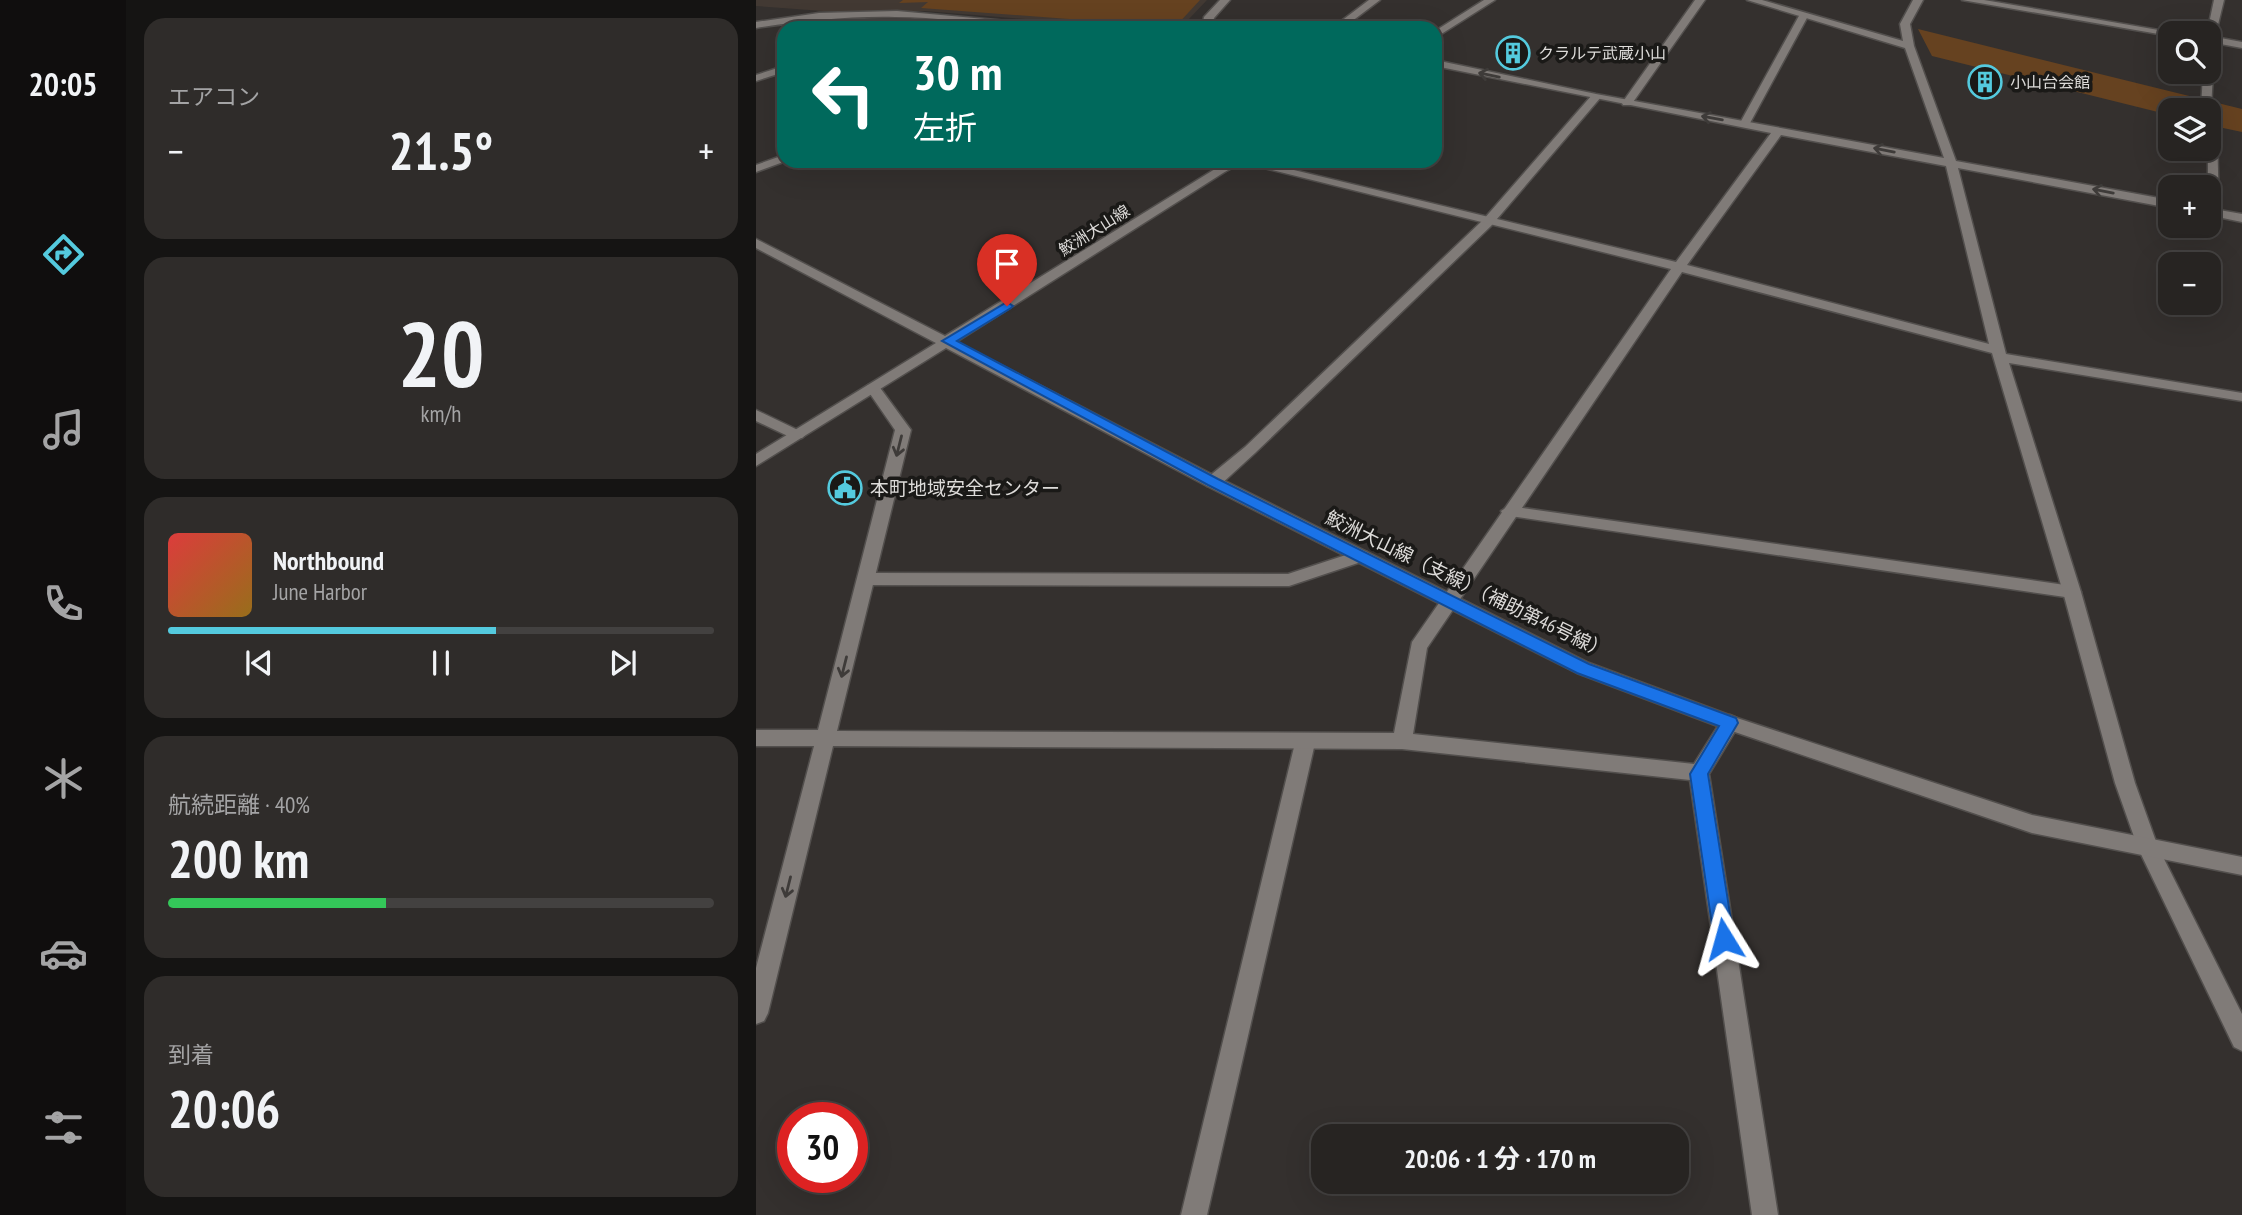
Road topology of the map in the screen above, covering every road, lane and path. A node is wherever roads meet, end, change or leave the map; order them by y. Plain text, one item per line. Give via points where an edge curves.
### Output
1 (1225, 0) edge
2 (1376, 0) edge
3 (1490, 0) edge
4 (1700, 0) edge
5 (1752, 0) edge
6 (1917, 0) edge
7 (1967, 0) edge
8 (2219, 0) edge
9 (1802, 16) junction
10 (947, 19) junction
11 (792, 21) edge
12 (940, 21) edge
13 (970, 21) edge
14 (1208, 21) edge
15 (1347, 21) edge
16 (2214, 21) edge
17 (777, 23) edge
18 (756, 25) edge
19 (1442, 31) edge
20 (2158, 31) edge
21 (2221, 41) edge
22 (2242, 45) edge
23 (1909, 46) junction
24 (1442, 65) edge
25 (777, 71) edge
26 (756, 78) edge
27 (1596, 97) junction
28 (1627, 103) junction
29 (1745, 123) junction
30 (1779, 130) junction
31 (777, 161) edge
32 (1951, 163) junction
33 (1225, 168) edge
34 (1270, 168) edge
35 (756, 169) edge
36 (2158, 202) edge
37 (2221, 214) edge
38 (2242, 218) edge
39 (1487, 223) junction
40 (756, 243) edge
41 (1679, 267) junction
42 (948, 341) junction
43 (1999, 354) junction
44 (873, 388) junction
45 (2242, 397) edge
46 (756, 415) edge
47 (797, 435) junction
48 (756, 461) edge
49 (1213, 482) junction
50 (1510, 511) junction
51 (1361, 556) junction
52 (866, 579) junction
53 (2071, 592) junction
54 (1448, 599) junction
55 (1730, 723) junction
56 (756, 738) edge
57 (825, 740) junction
58 (1402, 741) junction
59 (1305, 743) junction
60 (1699, 774) junction
61 (2148, 848) junction
62 (2242, 866) edge
63 (756, 1013) edge
64 (2242, 1039) edge
65 (1194, 1215) edge
66 (1765, 1215) edge

1 - 14 street
2 - 15 street
3 - 19 street
4 - 28 street
5 - 9 street
6 - 23 street via 1905,24
7 - 20 street
8 - 16 street
9 - 23 street
9 - 29 street
10 - 11 street via 856,14
10 - 12 street
10 - 13 street
17 - 18 street
21 - 22 street
23 - 32 street
27 -> 24 street
25 - 26 street
27 - 28 street
27 - 39 street
29 -> 28 street
29 - 30 street
32 -> 30 street
30 - 41 street
31 - 35 street
36 -> 32 street
32 - 43 street
33 - 42 street, 鮫洲大山線
34 - 39 street
37 - 38 street
39 - 41 street
39 - 49 street
40 - 42 street, 鮫洲大山線（支線）（補助第46号線）
41 - 43 street
41 - 50 street
42 - 44 street, 鮫洲大山線
42 - 49 street, 鮫洲大山線（支線）（補助第46号線）
43 - 45 street
43 - 53 street
44 - 47 street, 鮫洲大山線
44 -> 52 street via 903,430
46 - 47 street
47 - 48 street, 鮫洲大山線
49 - 51 street, 鮫洲大山線（支線）（補助第46号線）
50 - 53 street
50 - 54 street
51 - 52 street via 1289,580
51 - 54 street, 鮫洲大山線（支線）（補助第46号線）
52 -> 57 street
53 - 61 street
54 - 55 street, 鮫洲大山線（支線）（補助第46号線） via 1583,668
54 - 58 street via 1418,647
55 - 60 street
55 - 61 street, 鮫洲大山線（支線）（補助第46号線） via 2032,824
56 - 57 street
57 - 59 street
57 -> 63 street
58 - 59 street
58 - 60 street
59 - 65 street
60 - 66 street
61 - 62 street, 鮫洲大山線（支線）（補助第46号線）
61 - 64 street

